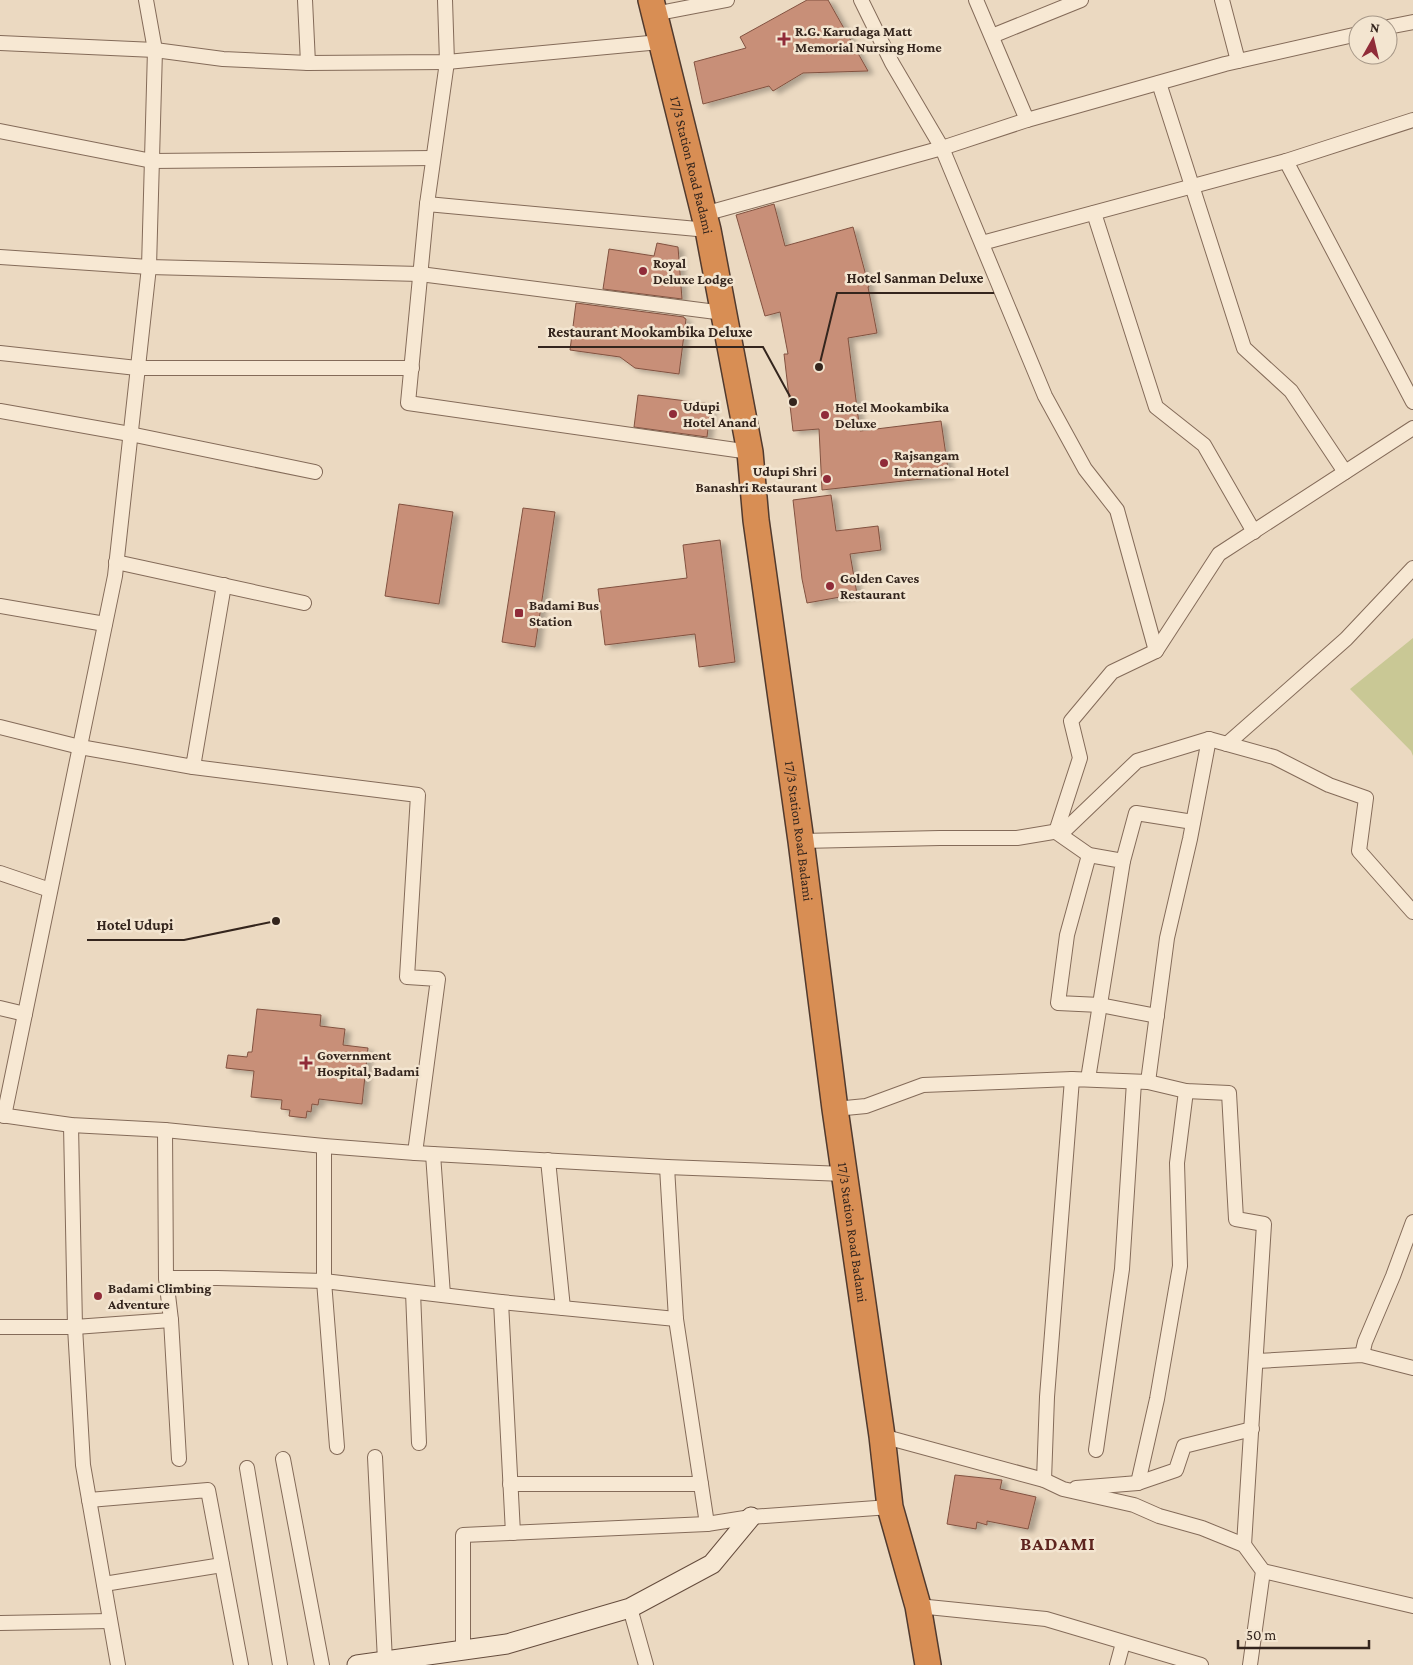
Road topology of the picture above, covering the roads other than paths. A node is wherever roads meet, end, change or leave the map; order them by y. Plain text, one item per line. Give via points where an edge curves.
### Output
1 (146, 0) edge
2 (305, 0) edge
3 (445, 0) edge
4 (727, 0) edge
5 (861, 0) edge
6 (976, 0) edge
7 (1222, 0) edge
8 (1076, 1) edge
9 (653, 7) edge
10 (1413, 22) edge
11 (1398, 25) edge
12 (992, 36) junction
13 (1348, 36) edge
14 (660, 42) junction
15 (0, 43) edge
16 (155, 50) junction
17 (1238, 61) junction
18 (447, 62) junction
19 (308, 63) junction
20 (1159, 83) junction
21 (1027, 120) junction
22 (1413, 120) edge
23 (0, 131) edge
24 (942, 148) junction
25 (432, 158) junction
26 (152, 161) junction
27 (1286, 161) junction
28 (1192, 186) junction
29 (426, 204) junction
30 (1094, 213) junction
31 (706, 222) junction
32 (982, 243) junction
33 (0, 257) edge
34 (149, 267) junction
35 (420, 274) junction
36 (724, 313) junction
37 (0, 353) edge
38 (137, 368) junction
39 (412, 368) junction
40 (1413, 402) edge
41 (0, 411) edge
42 (1413, 428) edge
43 (130, 434) junction
44 (750, 452) junction
45 (315, 472) dead end
46 (1345, 472) junction
47 (1254, 532) junction
48 (116, 562) junction
49 (1413, 568) edge
50 (224, 585) junction
51 (304, 603) dead end
52 (0, 606) edge
53 (105, 624) junction
54 (1156, 650) junction
55 (0, 727) edge
56 (1209, 739) junction
57 (1227, 744) junction
58 (80, 747) junction
59 (193, 767) junction
60 (1193, 822) junction
61 (1056, 832) junction
62 (801, 841) junction
63 (1089, 855) junction
64 (1123, 861) junction
65 (0, 873) edge
66 (50, 890) junction
67 (1413, 912) edge
68 (1100, 1005) junction
69 (0, 1008) edge
70 (25, 1014) junction
71 (1157, 1016) junction
72 (1072, 1079) junction
73 (1088, 1079) junction
74 (1141, 1082) junction
75 (1186, 1091) junction
76 (835, 1109) junction
77 (2, 1116) edge
78 (71, 1125) junction
79 (164, 1130) junction
80 (324, 1146) junction
81 (415, 1153) junction
82 (433, 1154) junction
83 (548, 1160) junction
84 (667, 1167) junction
85 (844, 1174) junction
86 (1413, 1222) edge
87 (166, 1278) junction
88 (324, 1282) junction
89 (413, 1292) junction
90 (443, 1295) junction
91 (501, 1302) junction
92 (563, 1308) junction
93 (676, 1319) junction
94 (171, 1320) junction
95 (0, 1327) edge
96 (75, 1327) junction
97 (1362, 1355) junction
98 (1256, 1361) junction
99 (1413, 1368) edge
100 (1252, 1429) junction
101 (882, 1436) junction
102 (419, 1443) dead end
103 (337, 1447) dead end
104 (1096, 1450) dead end
105 (375, 1456) dead end
106 (179, 1459) dead end
107 (283, 1459) dead end
108 (247, 1468) dead end
109 (1044, 1480) junction
110 (1138, 1483) junction
111 (510, 1484) junction
112 (702, 1484) junction
113 (1063, 1489) junction
114 (89, 1500) junction
115 (890, 1507) junction
116 (751, 1517) junction
117 (707, 1524) junction
118 (513, 1533) junction
119 (1244, 1545) junction
120 (222, 1565) junction
121 (1263, 1571) junction
122 (104, 1584) junction
123 (918, 1606) junction
124 (1413, 1606) edge
125 (630, 1608) junction
126 (110, 1621) junction
127 (0, 1622) edge
128 (1123, 1643) junction
129 (463, 1650) junction
130 (385, 1661) junction
131 (118, 1665) edge
132 (241, 1665) edge
133 (280, 1665) edge
134 (322, 1665) edge
135 (357, 1665) edge
136 (646, 1665) edge
137 (928, 1665) edge
138 (1117, 1665) edge
139 (1201, 1665) edge
140 (1250, 1665) edge

1 - 16 street
2 - 19 street
3 - 18 street
4 - 9 street
5 - 24 street via 892,63
6 - 12 street
7 - 17 street
8 - 12 street
9 - 14 highway, 17/3 Station Road Badami
10 - 11 street
12 - 21 street
13 - 17 street
14 - 18 street
14 - 31 highway, 17/3 Station Road Badami
15 - 16 street
16 - 19 street via 223,59
16 - 26 street
17 - 20 street
18 - 19 street
18 - 25 street
20 - 21 street
20 - 28 street
21 - 24 street
22 - 27 street
23 - 26 street
24 - 31 street
24 - 32 street
25 - 26 street
25 - 29 street
26 - 34 street
27 - 28 street
27 - 40 street
28 - 30 street
28 - 46 street via 1244,348 1291,392
29 - 31 street
29 - 35 street
30 - 32 street
30 - 47 street via 1156,407 1204,445
31 - 36 highway, 17/3 Station Road Badami
32 - 54 street via 1045,396 1085,469 1118,510
33 - 34 street
34 - 35 street
34 - 38 street
35 - 36 street
35 - 39 street
36 - 44 highway, 17/3 Station Road Badami
37 - 38 street
38 - 39 street
38 - 43 street
39 - 44 street via 408,403
41 - 43 street
42 - 46 street
43 - 45 street
43 - 48 street
44 - 62 highway, 17/3 Station Road Badami via 757,529
46 - 47 street
47 - 54 street via 1219,554
48 - 50 street
48 - 53 street
49 - 57 street via 1346,639
50 - 51 street
50 - 59 street
52 - 53 street
53 - 58 street
54 - 61 street via 1112,672 1071,721 1080,758
55 - 58 street
56 - 57 street
56 - 60 street
56 - 61 street via 1137,761 1065,830
57 - 67 street via 1274,757 1329,785 1366,798 1359,851
58 - 59 street
58 - 66 street
59 - 81 street via 418,795 407,977 438,979
60 - 64 street via 1136,813
60 - 71 street via 1167,938
61 - 62 street via 1017,838
61 - 63 street
62 - 76 highway, 17/3 Station Road Badami
63 - 64 street
63 - 68 street via 1067,935 1058,1003
64 - 68 street
65 - 66 street
66 - 70 street
68 - 71 street
68 - 73 street
69 - 70 street
70 - 77 street
71 - 74 street
72 - 73 street
72 - 76 street via 922,1084 866,1106
72 - 109 street via 1047,1397
73 - 74 street
74 - 75 street
74 - 104 street via 1122,1269
75 - 98 street via 1229,1093 1236,1219 1264,1224
75 - 110 street via 1177,1163 1180,1266 1158,1399
76 - 85 highway, 17/3 Station Road Badami
77 - 78 street
78 - 79 street
78 - 96 street
79 - 80 street
79 - 87 street
80 - 81 street
80 - 88 street
81 - 82 street
82 - 83 street
82 - 90 street
83 - 84 street
83 - 92 street
84 - 85 street
84 - 93 street
85 - 101 highway, 17/3 Station Road Badami
86 - 97 street
87 - 88 street
87 - 94 street
88 - 89 street
88 - 103 street
89 - 90 street
89 - 102 street
90 - 91 street
91 - 92 street
91 - 111 street
92 - 93 street
93 - 112 street
94 - 96 street
94 - 106 street
95 - 96 street
96 - 114 street via 83,1465
97 - 98 street
97 - 99 street
98 - 100 street
100 - 110 street via 1184,1446 1176,1470
100 - 119 street
101 - 109 street
101 - 115 highway, 17/3 Station Road Badami
105 - 130 street
107 - 134 street
108 - 133 street
109 - 113 street
110 - 113 street
111 - 112 street
111 - 118 street
112 - 117 street
113 - 119 street via 1134,1505
114 - 120 street via 208,1490
114 - 122 street
115 - 116 street
115 - 123 highway, 17/3 Station Road Badami
116 - 117 street
116 - 125 street via 712,1564
117 - 118 street
118 - 129 street via 463,1535
119 - 121 street
120 - 122 street
120 - 132 street
121 - 124 street
121 - 140 street
122 - 126 street
123 - 128 street via 1046,1619
123 - 137 highway, 17/3 Station Road Badami
125 - 129 street via 508,1644
125 - 136 street
126 - 127 street
126 - 131 street
128 - 138 street
128 - 139 street
129 - 130 street
130 - 135 street

